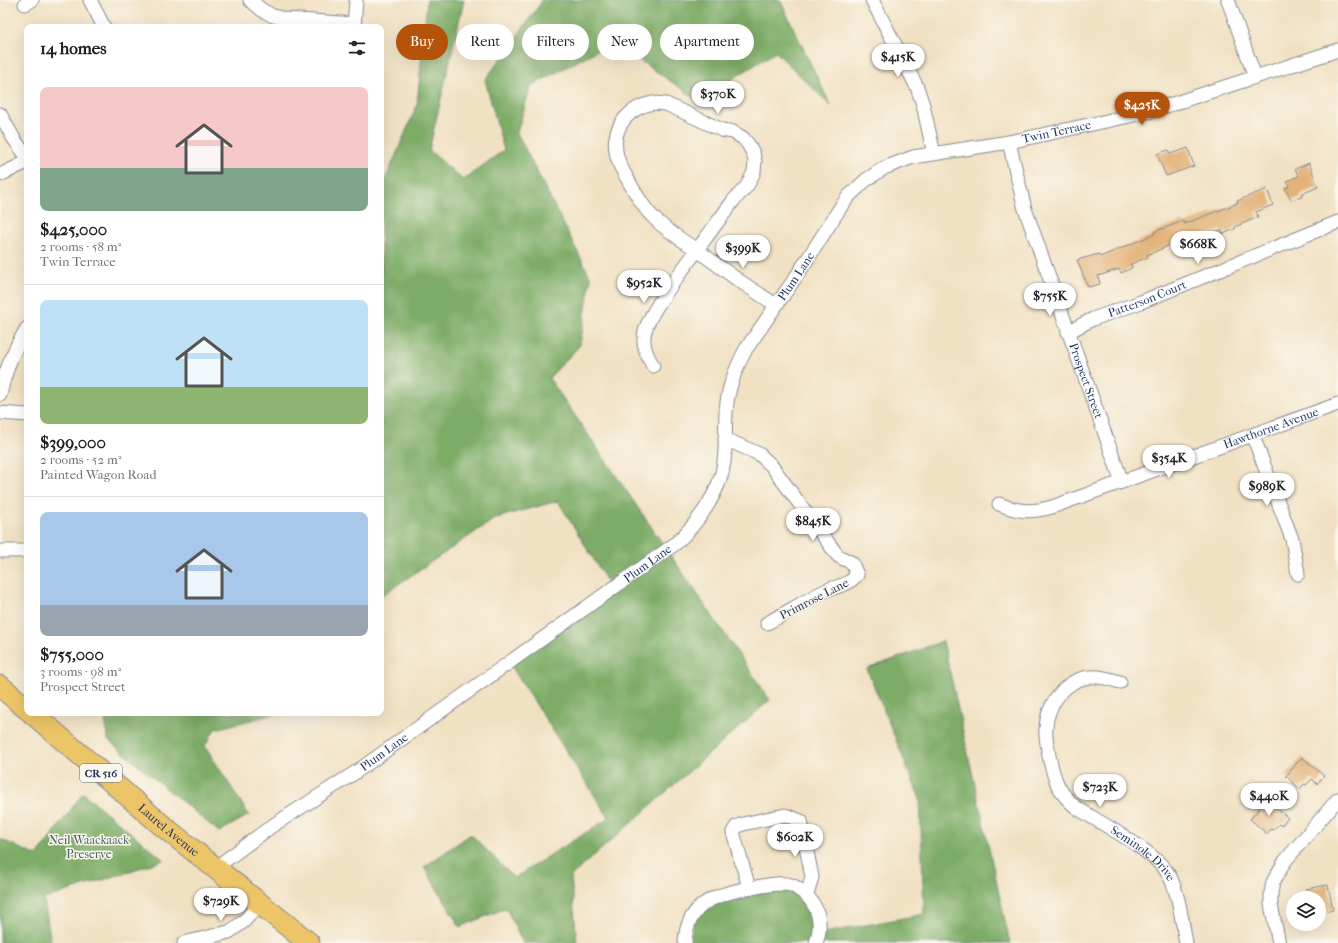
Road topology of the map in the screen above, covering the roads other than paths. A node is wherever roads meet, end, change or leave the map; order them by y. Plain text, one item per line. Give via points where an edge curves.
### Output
1 (90, 0) edge
2 (250, 0) edge
3 (356, 0) edge
4 (872, 0) edge
5 (1228, 0) edge
6 (102, 24) edge
7 (342, 24) edge
8 (354, 24) edge
9 (1338, 50) edge
10 (1255, 77) junction
11 (0, 114) edge
12 (1009, 142) junction
13 (24, 153) edge
14 (934, 154) junction
15 (24, 163) edge
16 (0, 175) edge
17 (1338, 222) edge
18 (697, 250) junction
19 (776, 305) junction
20 (1068, 332) junction
21 (24, 333) edge
22 (653, 366) dead end
23 (0, 395) edge
24 (1338, 404) edge
25 (0, 412) edge
26 (24, 415) edge
27 (1253, 436) junction
28 (725, 439) junction
29 (1122, 482) junction
30 (999, 504) dead end
31 (0, 551) edge
32 (24, 551) edge
33 (1298, 574) dead end
34 (767, 624) dead end
35 (1120, 682) dead end
36 (0, 686) edge
37 (24, 706) edge
38 (35, 716) edge
39 (1338, 799) edge
40 (215, 868) junction
41 (749, 888) junction
42 (807, 895) junction
43 (260, 904) junction
44 (184, 943) edge
45 (309, 943) edge
46 (684, 943) edge
47 (816, 943) edge
48 (1186, 943) edge
49 (1279, 943) edge

1 - 6 street
2 - 7 street via 262,10 285,19
3 - 8 street
4 - 14 street via 917,87
5 - 10 street
9 - 10 street, Twin Terrace
10 - 12 street, Twin Terrace via 1148,112
11 - 13 street
12 - 14 street, Twin Terrace
12 - 20 street, Prospect Street via 1025,209
14 - 19 street, Plum Lane via 913,157 884,168 849,196
15 - 16 street
17 - 20 street, Patterson Court via 1093,319
18 - 18 street via 733,200 747,186 754,172 753,153 743,138 733,132 722,130 666,104 653,103 638,108 629,114 619,128 616,138 619,161 641,202 659,224
18 - 19 street
18 - 22 street via 646,325 645,351
19 - 28 street, Plum Lane via 746,349 734,372 727,402
20 - 29 street, Prospect Street
21 - 23 street via 13,353
24 - 27 street, Hawthorne Avenue
25 - 26 street
27 - 29 street, Hawthorne Avenue
27 - 33 street via 1292,539
28 - 34 street, Primrose Lane via 759,454 771,465 838,556 852,563 857,575 851,582 828,590
28 - 40 street, Plum Lane via 724,462 713,496 697,522 675,544 356,772 272,826
29 - 30 street, Hawthorne Avenue via 1039,510 1014,510
31 - 32 street
35 - 48 street, Seminole Drive via 1104,677 1088,677 1075,682 1059,695 1048,715 1046,727 1054,779 1068,801 1138,846 1156,860 1169,875
36 - 37 main road
38 - 40 main road, Laurel Avenue / CR 516
39 - 49 street via 1285,861 1273,882 1271,905
40 - 43 main road, Laurel Avenue / CR 516
41 - 42 street via 790,885
41 - 42 street via 733,832 736,827 743,824 785,815 801,821 812,877
41 - 46 street via 727,892 706,902 688,923
42 - 47 street via 818,910 820,926
43 - 44 street via 229,932
43 - 45 main road, Laurel Avenue / CR 516

